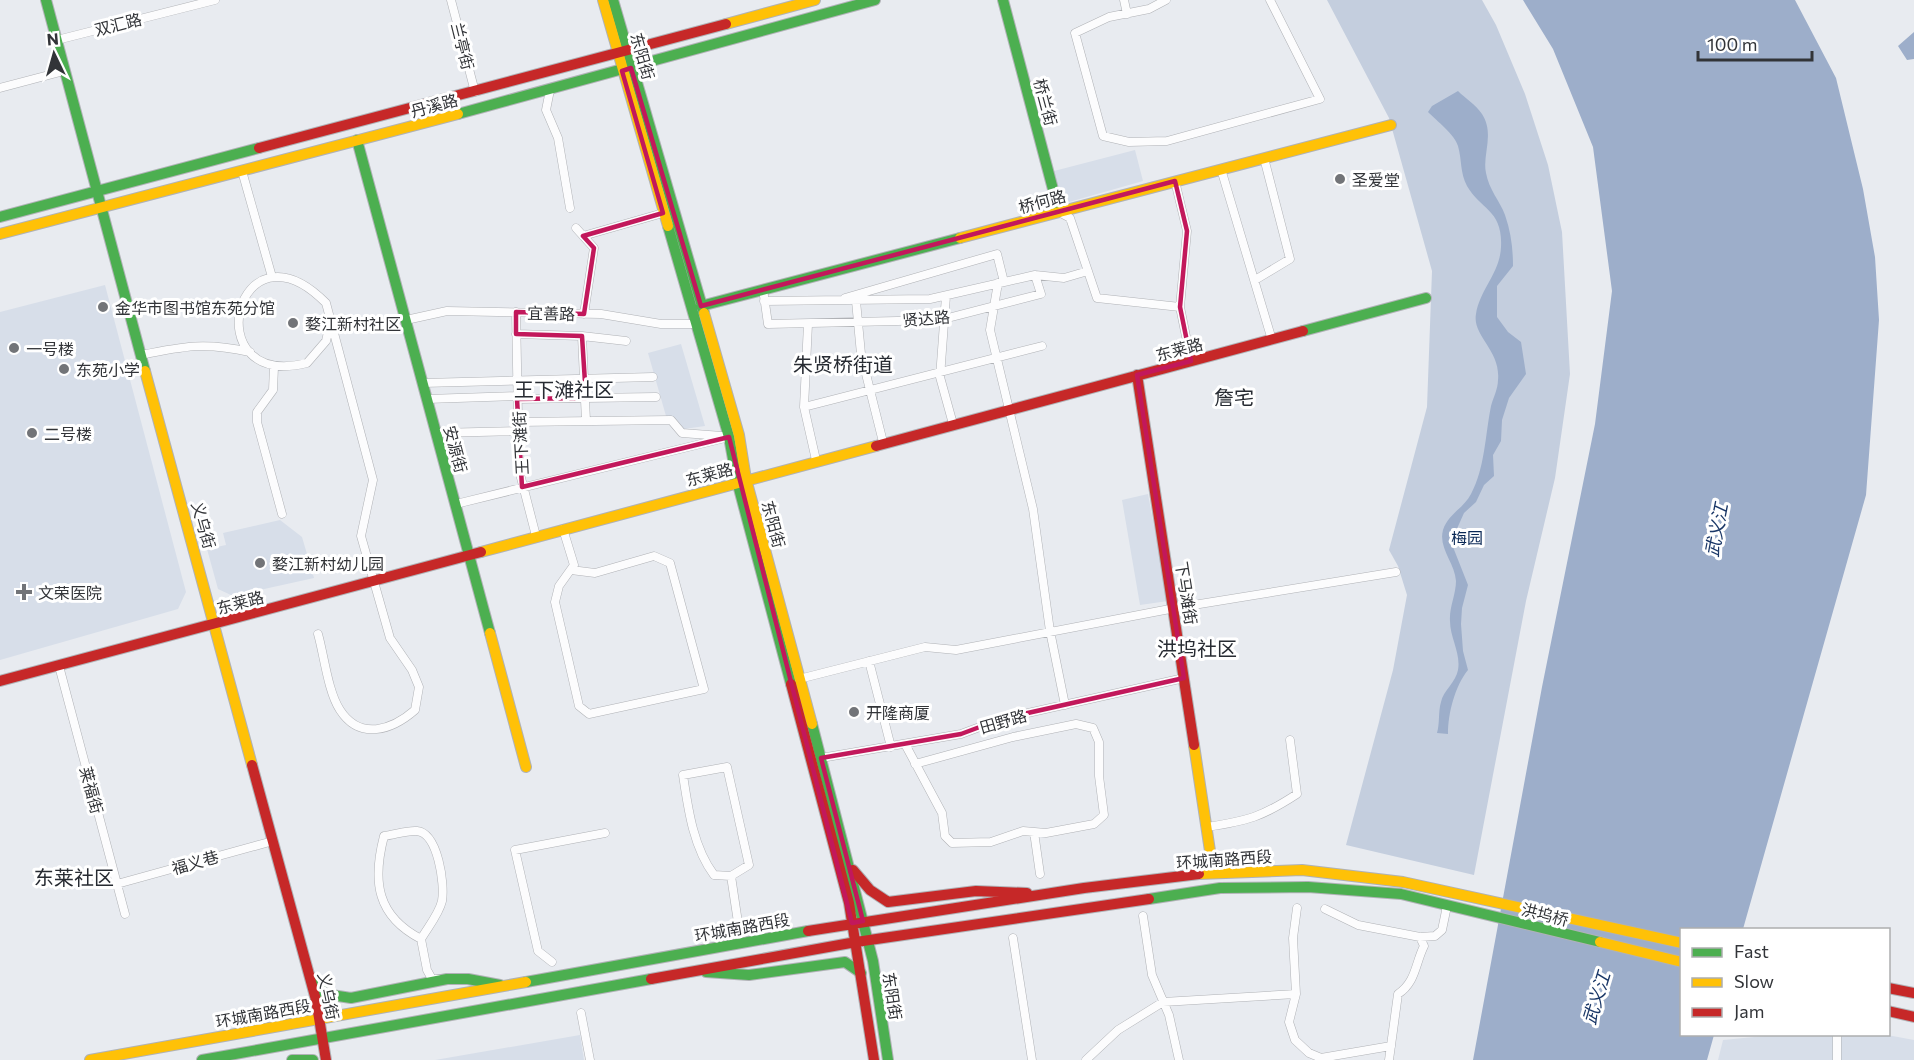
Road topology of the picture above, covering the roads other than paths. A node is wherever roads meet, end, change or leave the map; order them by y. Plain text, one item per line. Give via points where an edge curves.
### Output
1 (46, 0) edge
2 (215, 0) edge
3 (451, 0) edge
4 (603, 0) edge
5 (613, 0) edge
6 (815, 0) edge
7 (875, 0) edge
8 (1004, 0) edge
9 (1124, 0) edge
10 (1166, 0) edge
11 (1270, 0) edge
12 (1127, 14) junction
13 (57, 40) junction
14 (622, 53) junction
15 (626, 70) junction
16 (64, 71) junction
17 (0, 88) edge
18 (550, 90) junction
19 (475, 92) junction
20 (1391, 125) dead end
21 (357, 140) junction
22 (1264, 158) junction
23 (1221, 169) junction
24 (242, 171) junction
25 (1175, 182) junction
26 (95, 191) junction
27 (100, 208) junction
28 (570, 208) dead end
29 (1059, 212) junction
30 (663, 213) junction
31 (0, 217) edge
32 (576, 228) dead end
33 (0, 234) edge
34 (583, 236) junction
35 (1088, 271) junction
36 (1035, 275) junction
37 (272, 277) junction
38 (1255, 280) junction
39 (1001, 283) junction
40 (763, 295) junction
41 (946, 296) junction
42 (1426, 298) dead end
43 (835, 301) junction
44 (856, 301) junction
45 (701, 306) junction
46 (994, 306) junction
47 (1180, 307) junction
48 (516, 312) junction
49 (584, 314) junction
50 (945, 318) junction
51 (331, 319) junction
52 (406, 320) junction
53 (858, 322) junction
54 (696, 324) junction
55 (808, 324) junction
56 (516, 334) junction
57 (582, 336) junction
58 (1272, 339) junction
59 (626, 341) dead end
60 (1042, 346) dead end
61 (250, 352) junction
62 (141, 355) junction
63 (996, 357) junction
64 (1191, 361) junction
65 (274, 367) junction
66 (940, 372) junction
67 (1137, 375) junction
68 (653, 377) dead end
69 (584, 378) junction
70 (517, 379) junction
71 (423, 382) junction
72 (870, 389) junction
73 (517, 397) junction
74 (656, 397) dead end
75 (586, 398) junction
76 (427, 399) junction
77 (804, 407) junction
78 (1008, 409) junction
79 (586, 421) junction
80 (518, 422) junction
81 (953, 424) junction
82 (518, 431) junction
83 (436, 433) junction
84 (729, 437) junction
85 (884, 442) junction
86 (816, 460) junction
87 (742, 480) junction
88 (522, 487) junction
89 (456, 504) junction
90 (282, 514) dead end
91 (563, 529) junction
92 (536, 536) junction
93 (470, 555) junction
94 (571, 570) junction
95 (1396, 572) dead end
96 (374, 581) junction
97 (1175, 608) junction
98 (215, 624) junction
99 (1050, 631) junction
100 (318, 634) dead end
101 (869, 661) junction
102 (59, 666) junction
103 (1184, 678) junction
104 (800, 679) junction
105 (0, 681) edge
106 (1065, 705) junction
107 (1290, 740) dead end
108 (905, 744) junction
109 (891, 747) junction
110 (821, 758) junction
111 (915, 764) junction
112 (526, 767) dead end
113 (1207, 827) junction
114 (1034, 832) junction
115 (605, 833) dead end
116 (273, 841) junction
117 (1210, 851) dead end
118 (849, 865) junction
119 (1040, 874) dead end
120 (731, 876) junction
121 (1403, 882) joint
122 (117, 884) junction
123 (1042, 894) junction
124 (1401, 894) joint
125 (1447, 906) junction
126 (1297, 908) dead end
127 (1325, 909) dead end
128 (125, 914) dead end
129 (1143, 916) dead end
130 (858, 922) junction
131 (739, 928) dead end
132 (1013, 938) dead end
133 (1420, 938) junction
134 (421, 939) junction
135 (868, 941) junction
136 (856, 942) junction
137 (1680, 943) edge
138 (552, 962) dead end
139 (1680, 962) edge
140 (694, 971) junction
141 (861, 973) junction
142 (310, 977) junction
143 (443, 980) junction
144 (503, 985) junction
145 (1890, 988) edge
146 (1914, 993) edge
147 (1296, 994) junction
148 (1164, 1002) junction
149 (1890, 1011) edge
150 (581, 1013) dead end
151 (1914, 1017) edge
152 (319, 1018) junction
153 (1837, 1036) edge
154 (322, 1038) junction
155 (1391, 1046) junction
156 (90, 1060) edge
157 (202, 1060) edge
158 (292, 1060) edge
159 (313, 1060) edge
160 (326, 1060) edge
161 (590, 1060) edge
162 (874, 1060) edge
163 (888, 1060) edge
164 (1032, 1060) edge
165 (1086, 1060) edge
166 (1179, 1060) edge
167 (1389, 1060) edge
168 (1837, 1060) edge

1 - 13 main road, 义乌街
2 - 13 street, 双汇路
3 - 19 street, 兰亭街
4 - 14 main road, 东阳街
5 - 14 main road, 东阳街
6 - 14 main road, 丹溪路
7 - 15 main road, 丹溪路
8 - 29 main road, 桥兰街
9 - 12 street
10 - 12 street
11 - 12 street via 1320,99 1167,141 1129,142 1103,136 1075,33 1109,17
13 - 16 main road, 义乌街
14 - 15 main road, 东阳街
14 - 19 main road, 丹溪路
15 - 18 main road, 丹溪路
15 - 30 main road, 东阳街
15 - 45 main road, 东阳街
16 - 17 street
16 - 26 main road, 义乌街
18 - 21 main road, 丹溪路
18 - 28 street via 546,110 558,138
19 - 26 main road, 丹溪路
20 - 22 main road, 桥何路
21 - 24 main road, 丹溪路
21 - 52 main road, 安源街
22 - 23 main road, 桥何路
22 - 38 street via 1290,259
23 - 25 main road, 桥何路
23 - 38 street
24 - 27 main road, 丹溪路
24 - 37 street
25 - 29 main road, 桥何路
25 - 47 street via 1187,231
26 - 27 main road, 义乌街
26 - 31 main road, 丹溪路
27 - 33 main road, 丹溪路
27 - 62 main road, 义乌街
29 - 35 street via 1070,218
29 - 40 main road, 桥何路
30 - 34 street
30 - 54 main road, 东阳街
32 - 34 street
34 - 49 street via 594,248
35 - 36 street via 1064,278
35 - 47 street via 1097,298
36 - 39 street
36 - 46 street, 贤达路 via 1041,294
37 - 51 street via 292,277 310,287 326,303
37 - 61 street via 259,283 239,309 239,332
38 - 58 street
39 - 41 street
39 - 43 street via 998,254
39 - 46 street
40 - 43 street
40 - 45 main road, 桥何路
40 - 55 street, 贤达路 via 768,324
41 - 44 street via 930,300
41 - 50 street
42 - 58 main road, 东莱路
43 - 44 street
44 - 53 street
45 - 87 main road, 东阳街 via 739,435
46 - 50 street, 贤达路
46 - 63 street via 990,330
47 - 64 street
48 - 49 street, 宜善路
48 - 52 street, 宜善路 via 447,311
48 - 56 street, 王下滩街
49 - 54 street, 宜善路 via 661,324
50 - 53 street, 贤达路
50 - 66 street
51 - 65 street via 326,341 307,363
51 - 96 street via 372,480 361,536
52 - 71 main road, 安源街
53 - 55 street, 贤达路
53 - 72 street
54 - 84 main road, 东阳街
55 - 77 street
56 - 57 street
56 - 70 street, 王下滩街
57 - 59 street
57 - 69 street
58 - 64 main road, 东莱路
60 - 63 street
61 - 62 street via 195,344
61 - 65 street via 265,365
62 - 98 main road, 义乌街
63 - 66 street
63 - 78 street
64 - 67 main road, 东莱路
65 - 90 street via 273,390 257,412 257,422
66 - 72 street
66 - 81 street
67 - 78 main road, 东莱路
67 - 97 main road, 下马滩街
68 - 69 street
69 - 70 street
69 - 75 street
70 - 71 street
70 - 73 street, 王下滩街
71 - 76 main road, 安源街
72 - 77 street
72 - 85 street
73 - 75 street
73 - 76 street
73 - 80 street, 王下滩街
74 - 75 street
75 - 79 street
76 - 83 main road, 安源街
77 - 86 street
78 - 81 main road, 东莱路
78 - 99 street via 1033,509
79 - 80 street
79 - 84 street via 671,420 682,433
80 - 82 street, 王下滩街
81 - 85 main road, 东莱路
82 - 83 street
82 - 88 street, 王下滩街
83 - 89 main road, 安源街
84 - 87 main road, 东阳街
84 - 88 street
85 - 86 main road, 东莱路
86 - 87 main road, 东莱路
87 - 91 main road, 东莱路
87 - 104 main road, 东阳街
87 - 130 main road, 东阳街
88 - 89 street
88 - 92 street, 王下滩街
89 - 93 main road, 安源街
91 - 92 main road, 东莱路
91 - 94 street via 574,565
92 - 93 main road, 东莱路
93 - 96 main road, 东莱路
93 - 112 main road, 安源街
94 - 94 street via 555,602 579,706 589,714 704,688 670,563 654,556 595,573
95 - 97 street
96 - 98 main road, 东莱路
96 - 100 street via 390,638 417,679 419,696 415,710 390,728 369,731 349,720 335,697
97 - 99 street
97 - 103 main road, 下马滩街
98 - 102 main road, 东莱路
98 - 116 main road, 义乌街
99 - 101 street via 956,650 925,647
99 - 106 street
101 - 104 street
101 - 109 street
102 - 105 main road, 东莱路
102 - 122 street, 莱福街
103 - 106 street, 田野路
103 - 113 main road, 下马滩街
104 - 110 main road, 东阳街
106 - 108 street, 田野路 via 1001,719 961,734
107 - 113 street via 1297,794 1269,813
108 - 109 street, 田野路
108 - 111 street
109 - 110 street, 田野路
110 - 118 main road, 东阳街
111 - 114 street via 942,813 945,836 952,843 991,842 1023,831
111 - 114 street via 1076,724 1094,728 1099,742 1104,815 1094,824
113 - 117 main road, 下马滩街
114 - 119 street
115 - 138 street via 515,850 538,951
116 - 122 street, 福义巷
116 - 142 main road, 义乌街
118 - 123 main road via 870,890 888,902 976,891
118 - 130 main road, 东阳街
120 - 120 street via 749,865 727,767 683,775 704,861 714,874
120 - 131 street
121 - 123 main road, 环城南路西段 via 1302,870 1220,871
121 - 137 main road, 洪坞桥
122 - 128 street, 莱福街
123 - 130 main road, 环城南路西段
124 - 125 main road, 洪坞桥
124 - 135 main road, 环城南路西段 via 1308,887 1220,888 1039,912
125 - 133 street via 1442,930 1435,936
125 - 139 main road, 洪坞桥
126 - 147 street via 1293,938
127 - 133 street via 1358,925
129 - 148 street via 1152,975
130 - 135 main road, 东阳街
130 - 136 main road, 东阳街
130 - 144 main road, 环城南路西段
132 - 164 street
133 - 155 street via 1424,946 1415,975 1406,990 1398,994
134 - 134 street via 441,904 443,891 435,849 429,836 417,831 384,836 378,873 382,901 398,925
134 - 143 street via 427,970 432,979
135 - 136 main road, 环城南路西段
135 - 163 main road, 东阳街
136 - 140 main road, 环城南路西段
136 - 141 main road, 东阳街
140 - 141 main road via 749,975 844,962
140 - 154 main road, 环城南路西段
141 - 162 main road, 东阳街
142 - 143 main road via 325,994 351,998
142 - 152 main road, 义乌街
143 - 144 main road via 468,979
144 - 152 main road, 环城南路西段
145 - 146 main road
147 - 148 street
147 - 155 street via 1289,1022 1295,1040 1309,1053 1321,1058
148 - 165 street via 1118,1030
148 - 166 street
149 - 151 main road
150 - 161 street
152 - 154 main road, 义乌街
152 - 156 main road, 环城南路西段
153 - 168 street
154 - 157 main road, 环城南路西段
154 - 160 main road, 义乌街
155 - 167 street
158 - 159 main road

